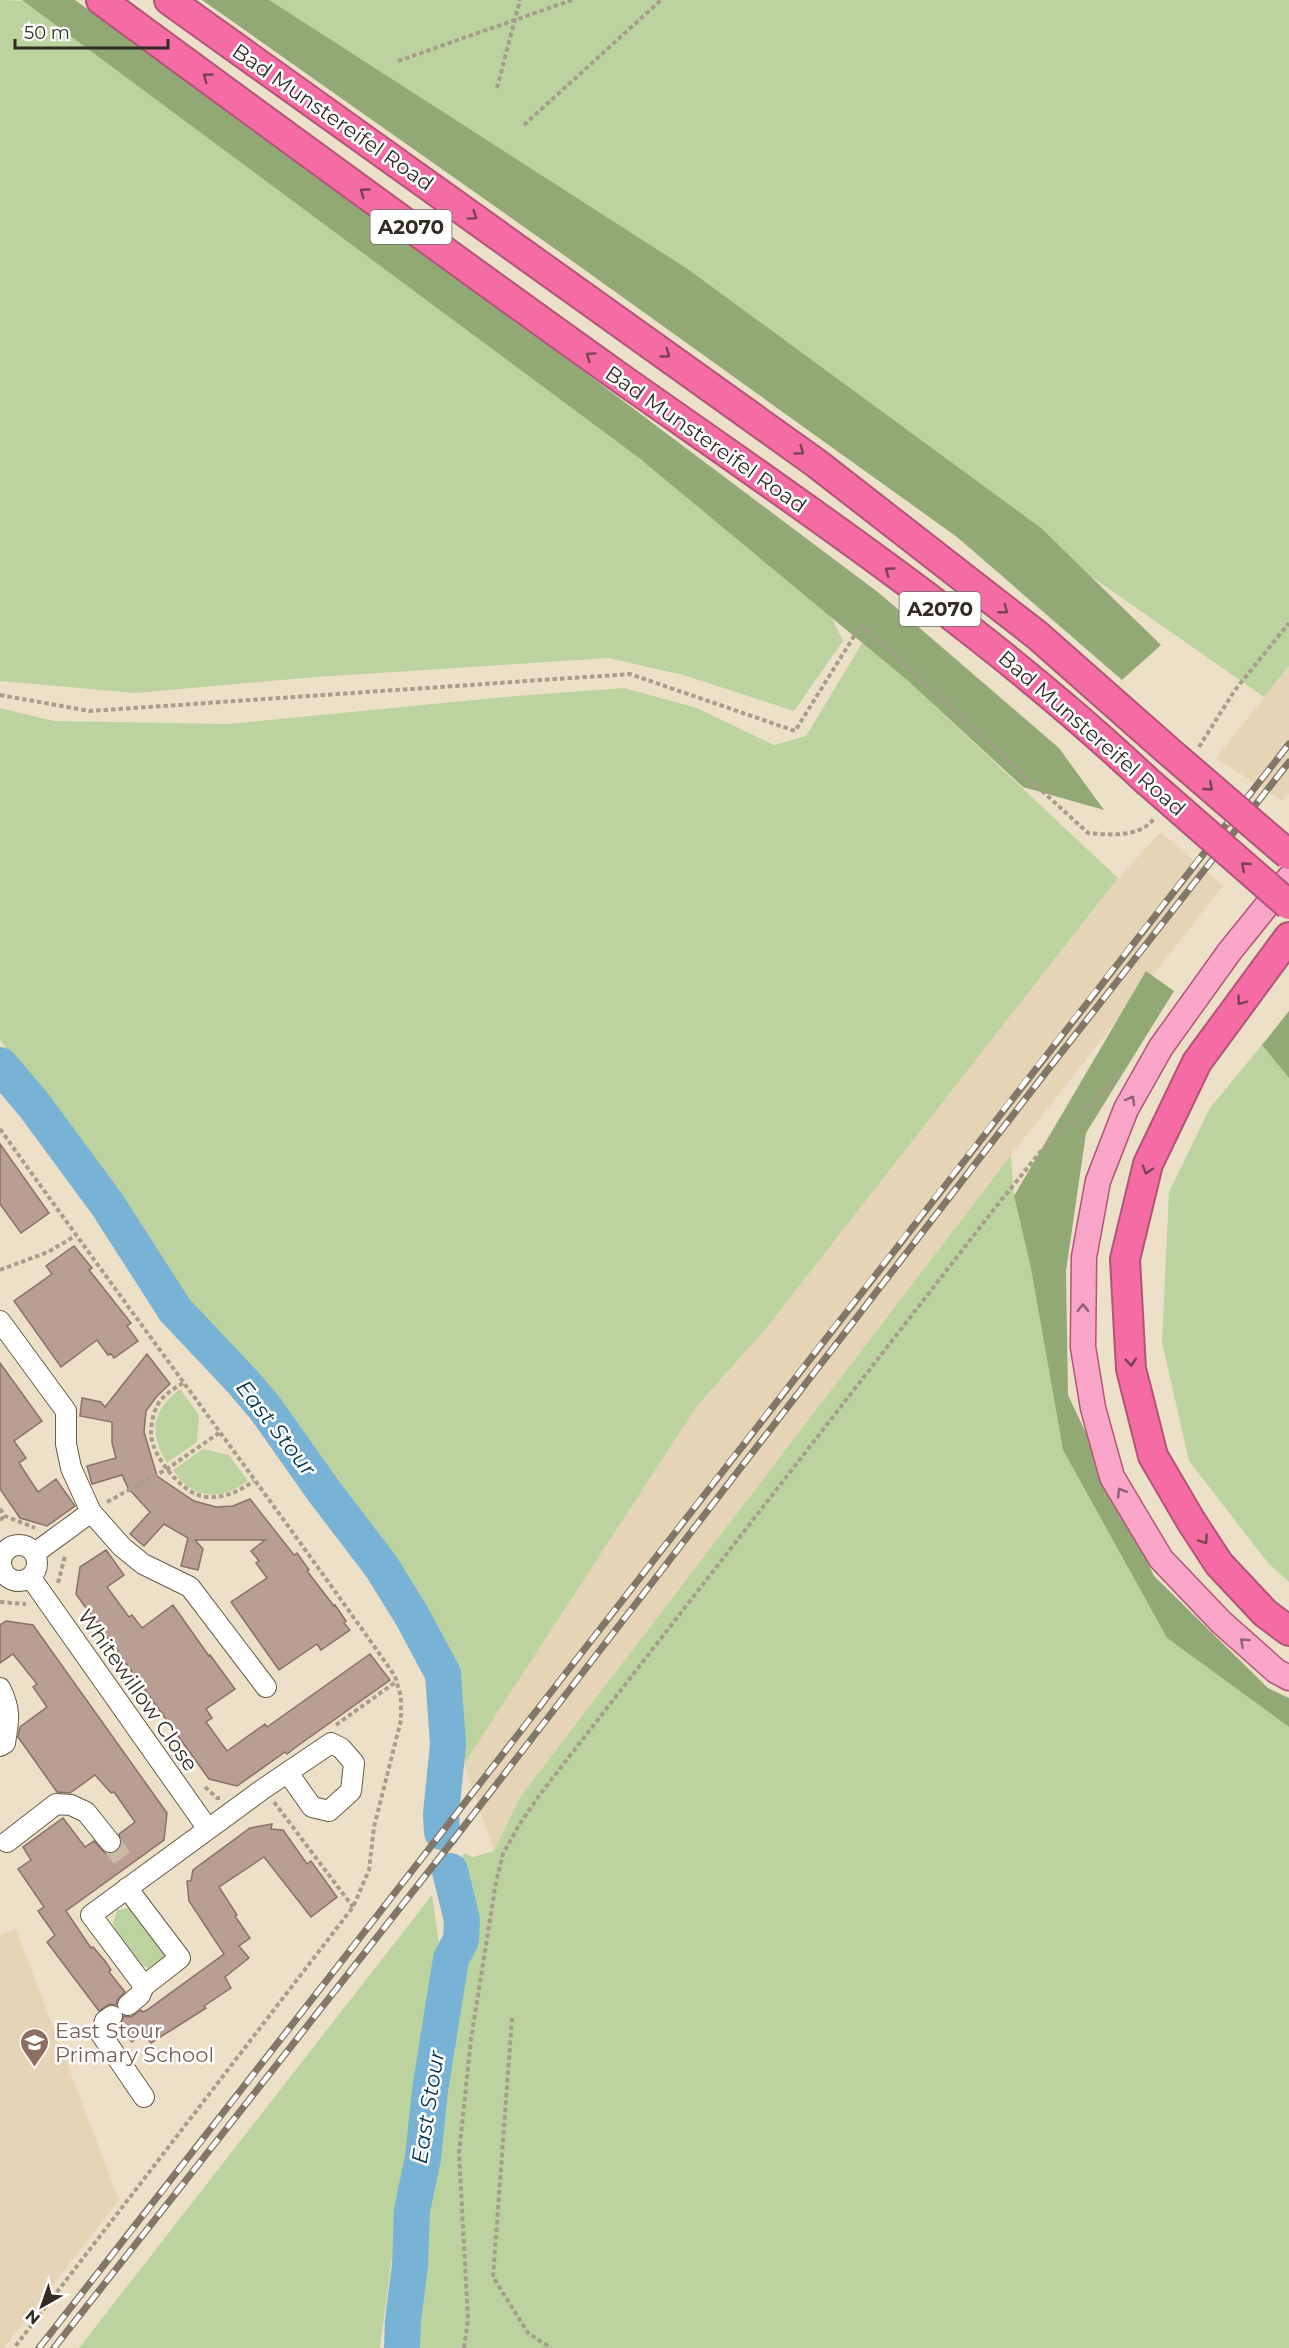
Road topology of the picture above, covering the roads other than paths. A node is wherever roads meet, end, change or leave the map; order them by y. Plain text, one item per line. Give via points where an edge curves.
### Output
1 (101, 0) edge
2 (169, 0) edge
3 (1289, 855) edge
4 (1289, 878) edge
5 (1289, 905) edge
6 (1289, 937) edge
7 (0, 1321) edge
8 (91, 1512) junction
9 (5, 1542) edge
10 (34, 1553) junction
11 (3, 1576) edge
12 (31, 1578) junction
13 (1289, 1631) edge
14 (1289, 1678) edge
15 (266, 1687) dead end
16 (0, 1688) edge
17 (0, 1746) edge
18 (288, 1773) dead end
19 (208, 1829) junction
20 (7, 1842) dead end
21 (110, 1842) tunnel mouth
22 (131, 1878) junction
23 (144, 1986) junction
24 (144, 2097) dead end

5 -> 1 highway, Bad Munstereifel Road / A2070, bridge via 1004,656
2 -> 3 highway, Bad Munstereifel Road / A2070, bridge via 816,463 1037,635
14 -> 4 main road via 1221,1622 1161,1559 1112,1477 1093,1408 1083,1347 1084,1257 1098,1181 1126,1109 1161,1047
6 -> 13 highway via 1197,1062 1148,1164 1125,1259 1131,1369 1153,1456 1219,1564
7 - 8 street via 66,1411 71,1468
8 - 10 street
8 - 15 street via 143,1564 190,1587
9 - 10 street via 26,1546
9 - 11 street
10 - 12 street via 38,1564
11 - 12 street via 15,1581
12 - 19 street, Whitewillow Close
16 - 17 street via 9,1719 5,1743
18 - 19 street
19 - 22 street
20 - 21 street via 56,1804 86,1812
22 - 23 street via 180,1959
22 - 23 street via 91,1915
23 - 24 street via 140,1995 105,2021 101,2034

